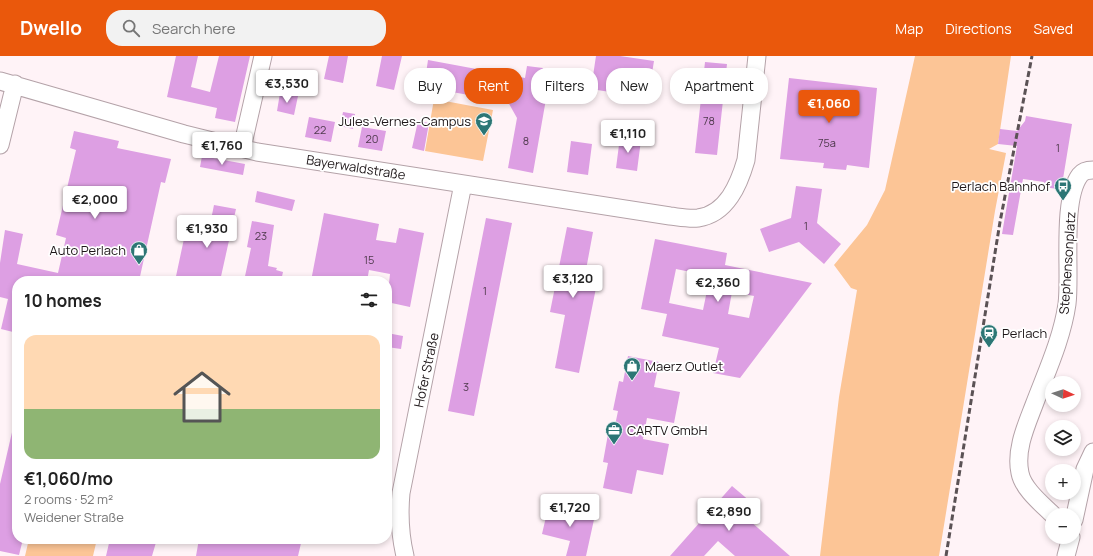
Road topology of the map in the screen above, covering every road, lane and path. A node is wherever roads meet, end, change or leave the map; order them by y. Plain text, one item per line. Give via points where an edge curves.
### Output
1 (263, 56) edge
2 (756, 56) edge
3 (7, 82) edge
4 (0, 145) edge
5 (242, 148) junction
6 (1093, 170) edge
7 (463, 184) junction
8 (1093, 452) edge
9 (1046, 508) edge
10 (1077, 508) edge
11 (1069, 544) edge
12 (405, 556) edge
13 (1066, 556) edge

1 - 5 street
2 - 7 street, Bayerwaldstraße via 746,160 737,187 718,210 698,218 670,216
3 - 4 street
3 - 5 street, Bayerwaldstraße via 184,134
5 - 7 street, Bayerwaldstraße
6 - 9 street, Stephensonplatz via 1080,175 1073,195 1068,226 1067,305 1059,337 1020,450 1020,474
7 - 12 street, Hofer Straße via 401,493 399,517
8 - 10 street via 1084,475
11 - 13 street

